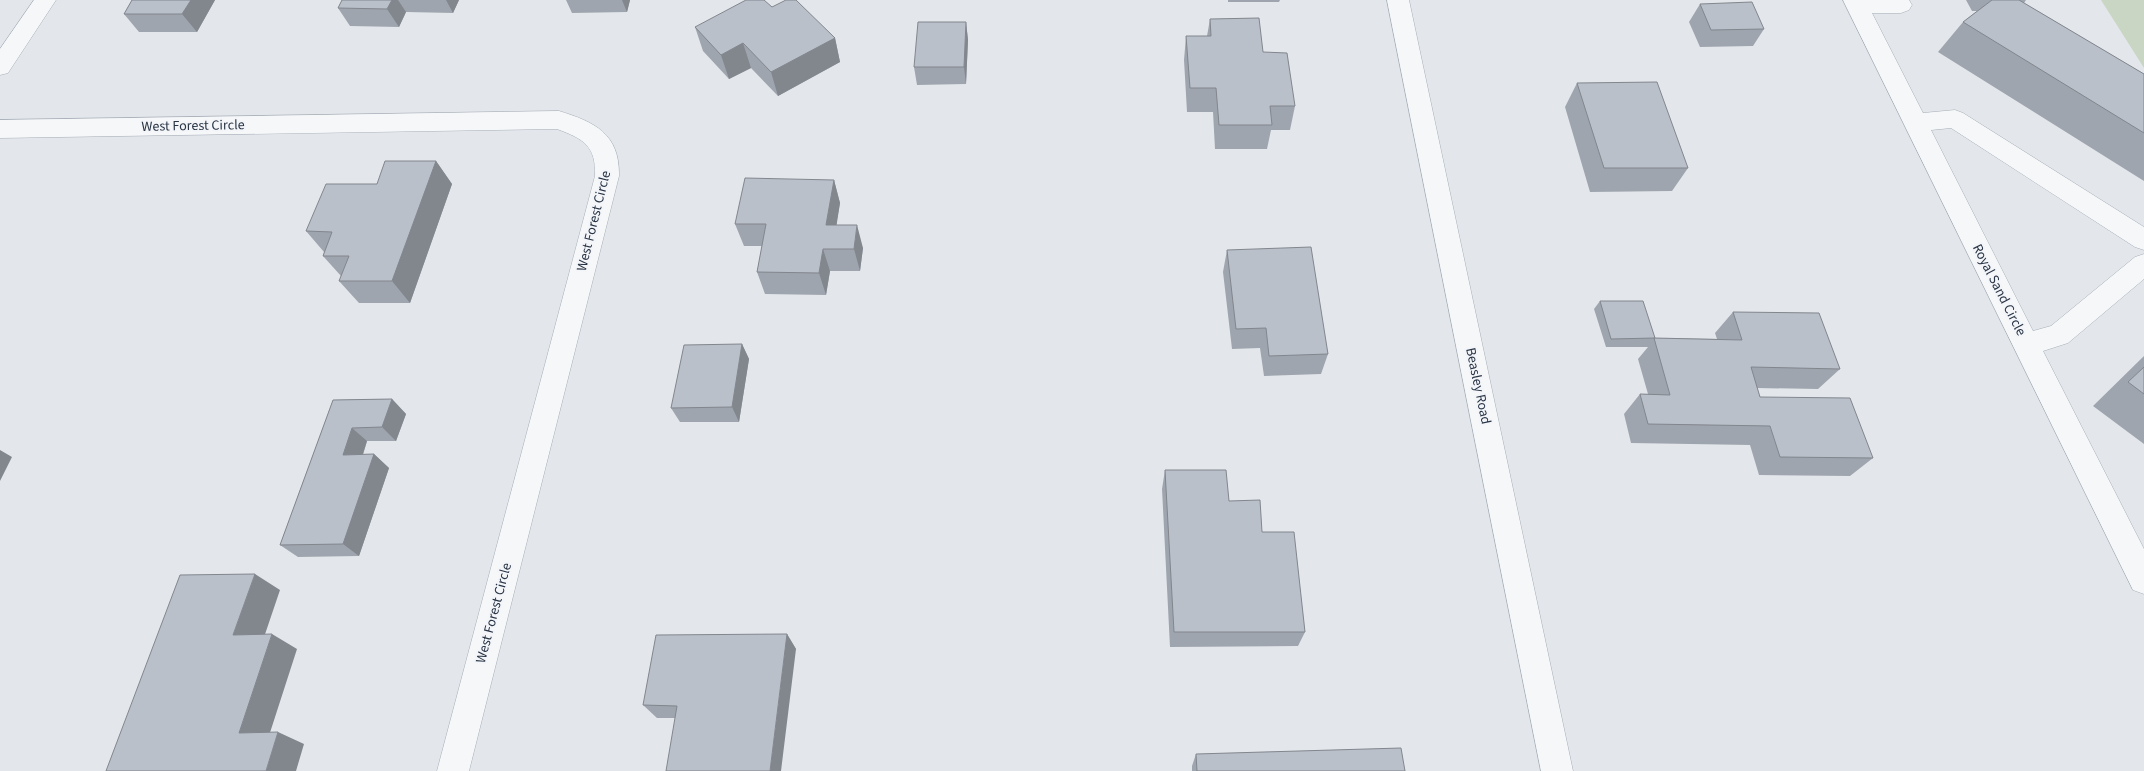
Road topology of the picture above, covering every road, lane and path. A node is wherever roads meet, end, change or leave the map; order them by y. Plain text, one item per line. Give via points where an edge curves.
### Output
1 (45, 0) edge
2 (1398, 0) edge
3 (1898, 0) edge
4 (1856, 3) edge
5 (0, 67) edge
6 (1915, 123) junction
7 (0, 129) edge
8 (2144, 240) edge
9 (2144, 264) edge
10 (2026, 344) junction
11 (2144, 580) edge
12 (452, 771) edge
13 (1557, 771) edge

1 - 5 street
2 - 13 street, Beasley Road
3 - 4 street via 1901,5
4 - 6 street, Royal Sand Circle
6 - 8 street via 1955,119
6 - 10 street, Royal Sand Circle
7 - 12 street, West Forest Circle via 559,120 586,130 606,151 607,176
9 - 10 street via 2059,335
10 - 11 street, Royal Sand Circle

